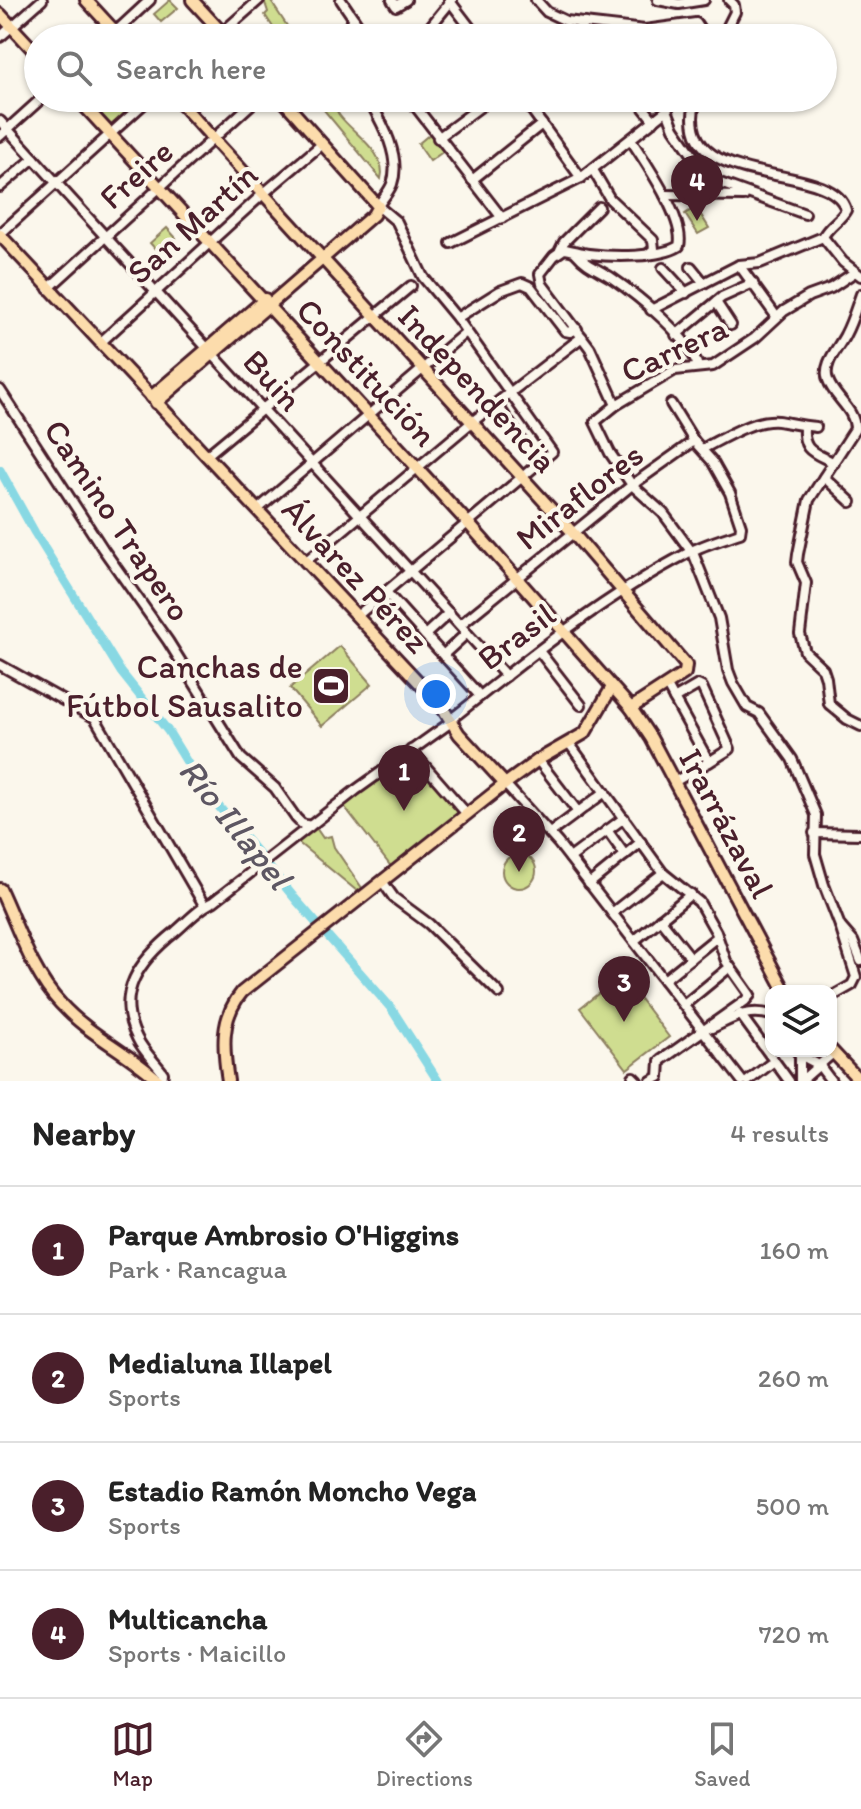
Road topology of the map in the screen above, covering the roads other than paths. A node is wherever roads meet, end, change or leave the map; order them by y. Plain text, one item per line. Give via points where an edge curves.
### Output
1 (42, 0) edge
2 (86, 0) edge
3 (150, 0) edge
4 (192, 0) edge
5 (259, 0) edge
6 (341, 0) edge
7 (406, 0) edge
8 (536, 0) edge
9 (658, 0) edge
10 (704, 0) edge
11 (745, 0) edge
12 (451, 1) edge
13 (732, 2) edge
14 (394, 3) edge
15 (0, 14) edge
16 (354, 19) junction
17 (585, 23) joint
18 (105, 24) edge
19 (127, 24) edge
20 (211, 24) edge
21 (234, 24) edge
22 (350, 24) edge
23 (357, 24) edge
24 (432, 24) edge
25 (468, 24) edge
26 (594, 24) edge
27 (729, 24) edge
28 (12, 27) junction
29 (0, 37) edge
30 (24, 40) edge
31 (26, 112) edge
32 (90, 112) edge
33 (135, 112) edge
34 (189, 112) edge
35 (243, 112) edge
36 (293, 112) edge
37 (376, 112) edge
38 (419, 112) edge
39 (473, 112) edge
40 (533, 112) edge
41 (647, 112) edge
42 (665, 112) edge
43 (668, 112) edge
44 (695, 112) edge
45 (0, 121) edge
46 (654, 121) junction
47 (542, 124) junction
48 (4, 132) edge
49 (111, 134) junction
50 (438, 138) junction
51 (214, 139) junction
52 (631, 140) junction
53 (322, 144) junction
54 (34, 158) junction
55 (593, 170) junction
56 (581, 178) junction
57 (472, 180) junction
58 (57, 183) junction
59 (0, 187) edge
60 (160, 188) junction
61 (264, 193) junction
62 (665, 195) junction
63 (749, 195) junction
64 (378, 206) junction
65 (599, 207) dead end
66 (805, 214) dead end
67 (502, 218) junction
68 (0, 234) edge
69 (106, 236) junction
70 (823, 237) junction
71 (210, 242) junction
72 (451, 243) dead end
73 (560, 250) junction
74 (576, 252) junction
75 (648, 254) junction
76 (322, 256) junction
77 (739, 265) junction
78 (691, 267) dead end
79 (663, 268) dead end
80 (858, 274) edge
81 (704, 283) junction
82 (753, 283) junction
83 (411, 286) dead end
84 (48, 289) junction
85 (156, 291) junction
86 (686, 293) junction
87 (861, 294) edge
88 (716, 302) junction
89 (265, 303) junction
90 (651, 310) junction
91 (374, 316) junction
92 (776, 316) junction
93 (457, 318) junction
94 (731, 325) dead end
95 (466, 332) junction
96 (580, 333) junction
97 (676, 335) junction
98 (100, 343) junction
99 (573, 344) junction
100 (211, 351) junction
101 (592, 356) junction
102 (318, 361) junction
103 (698, 367) junction
104 (423, 368) junction
105 (0, 390) edge
106 (511, 393) junction
107 (153, 400) junction
108 (497, 404) junction
109 (671, 404) dead end
110 (616, 405) junction
111 (263, 408) junction
112 (368, 414) junction
113 (472, 422) junction
114 (804, 426) junction
115 (816, 427) dead end
116 (694, 441) junction
117 (526, 448) dead end
118 (702, 449) junction
119 (206, 456) junction
120 (312, 462) junction
121 (834, 463) junction
122 (418, 468) junction
123 (824, 477) junction
124 (522, 478) junction
125 (632, 485) junction
126 (851, 502) dead end
127 (257, 510) junction
128 (361, 515) junction
129 (468, 523) junction
130 (573, 533) junction
131 (690, 551) junction
132 (305, 562) junction
133 (411, 570) junction
134 (517, 577) junction
135 (624, 591) junction
136 (386, 592) junction
137 (449, 613) junction
138 (357, 616) junction
139 (460, 625) junction
140 (565, 631) junction
141 (467, 633) junction
142 (425, 635) junction
143 (539, 651) junction
144 (443, 655) junction
145 (0, 665) edge
146 (506, 676) junction
147 (667, 686) junction
148 (612, 687) junction
149 (480, 696) junction
150 (674, 699) junction
151 (581, 705) dead end
152 (631, 708) junction
153 (450, 721) junction
154 (861, 726) edge
155 (569, 743) junction
156 (411, 750) junction
157 (538, 760) junction
158 (709, 762) junction
159 (674, 782) junction
160 (505, 784) junction
161 (605, 792) junction
162 (578, 812) junction
163 (467, 814) junction
164 (624, 818) junction
165 (310, 826) junction
166 (607, 830) junction
167 (550, 833) junction
168 (814, 833) junction
169 (860, 834) edge
170 (641, 842) junction
171 (625, 855) junction
172 (570, 858) junction
173 (663, 873) junction
174 (382, 881) junction
175 (589, 884) junction
176 (0, 889) edge
177 (691, 894) junction
178 (204, 905) junction
179 (612, 913) junction
180 (660, 919) junction
181 (840, 926) junction
182 (717, 937) junction
183 (634, 941) junction
184 (691, 958) junction
185 (861, 961) edge
186 (730, 967) junction
187 (664, 980) junction
188 (782, 985) edge
189 (499, 993) dead end
190 (837, 994) edge
191 (685, 1004) junction
192 (765, 1013) edge
193 (740, 1014) junction
194 (703, 1029) junction
195 (837, 1056) edge
196 (798, 1057) edge
197 (805, 1057) edge
198 (826, 1057) edge
199 (774, 1061) junction
200 (819, 1065) junction
201 (161, 1081) edge
202 (231, 1081) edge
203 (651, 1081) edge
204 (742, 1081) edge
205 (748, 1081) edge
206 (789, 1081) edge
207 (800, 1081) edge
208 (831, 1081) edge
209 (860, 1081) edge

1 - 28 street
2 - 18 main road
3 - 19 street
4 - 20 main road
5 - 21 street
6 - 16 street
7 - 14 street
8 - 17 street via 558,19
9 - 10 street
11 - 13 street
12 - 24 street
12 - 25 street
13 - 27 street via 735,12
15 - 28 main road
16 - 22 street
16 - 23 street
17 - 26 street
28 - 29 street
28 - 30 main road
31 - 48 street
32 - 49 main road, Constitución
33 - 49 street
34 - 51 main road, Independencia
35 - 51 street, Freire
36 - 53 main road
37 - 64 street via 394,169
38 - 50 street
39 - 50 street
40 - 47 street
41 - 46 street
42 - 46 street
43 - 63 street via 709,179
44 - 70 street via 696,135 705,150 732,163 828,189 844,201 843,217
45 - 48 street, Buin
46 - 52 street
47 - 56 street
47 - 57 street
48 - 54 street, Buin
49 - 58 street
49 - 60 main road, Constitución
50 - 57 street
51 - 60 street, Freire
51 - 61 main road, Independencia
52 - 55 street
52 - 62 street
53 - 61 street, San Martín
53 - 64 main road
54 - 58 street, Buin
54 - 59 street
55 - 56 street
55 - 75 street via 610,199 653,240
56 - 67 street
57 - 67 street
58 - 68 street
58 - 69 street, Buin
60 - 69 street, Freire
60 - 71 main road, Constitución
61 - 71 street, San Martín
61 - 76 main road, Independencia
62 - 63 street
62 - 75 street via 682,237 669,252
63 - 66 street
64 - 76 main road
64 - 93 street via 397,222 423,277
65 - 73 street
67 - 72 street
68 - 84 main road, Álvarez Pérez
69 - 84 street, Freire
69 - 85 street, Buin
70 - 77 street via 760,263
70 - 80 street
71 - 85 street, San Martín
71 - 89 main road, Constitución
73 - 74 street
73 - 96 street via 540,279
74 - 75 street
74 - 90 street
76 - 89 main road
76 - 91 main road, Independencia
77 - 81 street
77 - 82 street
78 - 81 street
79 - 86 street
80 - 92 street, Carrera
81 - 86 street
82 - 88 street
82 - 92 street
83 - 91 street
84 - 98 main road, Álvarez Pérez
85 - 98 street, San Martín
85 - 100 street, Buin
86 - 90 street
87 - 121 street via 829,363 827,379 855,425
88 - 94 street
88 - 97 street
89 - 100 main road
89 - 102 main road, Constitución
90 - 97 street
91 - 102 street
91 - 104 main road, Independencia
92 - 103 street, Carrera via 739,350 713,366
93 - 95 street
93 - 96 street via 522,283 531,287 565,331
95 - 104 street
95 - 106 street
96 - 99 street
96 - 101 street
97 - 103 street
98 - 107 main road, Álvarez Pérez
99 - 101 street
99 - 106 street
100 - 107 main road
100 - 111 street, Buin
101 - 110 street
102 - 111 street
102 - 112 main road, Constitución
103 - 110 street, Carrera via 675,370
104 - 112 street
104 - 113 main road, Independencia
105 - 165 street, Camino Trapero via 241,758 275,788 302,824
106 - 108 street
106 - 124 street via 552,452
107 - 119 main road, Álvarez Pérez
108 - 113 street
108 - 117 street
109 - 116 street
110 - 125 street, Carrera via 595,422
111 - 119 street
111 - 120 street, Buin
112 - 120 street
112 - 122 main road, Constitución
113 - 122 street
113 - 124 main road, Independencia
114 - 115 street
114 - 118 street via 768,422
114 - 121 street via 811,453
116 - 118 street
116 - 125 street, Miraflores
118 - 131 street, Brasil via 730,493 741,526 740,533
119 - 127 main road, Álvarez Pérez
120 - 127 street
120 - 128 street, Buin
121 - 123 street
122 - 128 street
122 - 129 main road, Constitución
123 - 126 street
123 - 154 street via 806,509 800,540 797,562 806,583 800,634 805,652 823,669 829,704
124 - 129 street
124 - 130 main road, Independencia
125 - 130 street, Miraflores
125 - 131 street via 663,513
127 - 132 main road, Álvarez Pérez
128 - 132 street
128 - 133 street, Buin
129 - 133 street
129 - 134 main road, Constitución
130 - 134 street, Miraflores
130 - 135 main road, Independencia
131 - 135 street, Brasil
131 - 168 street via 714,601 733,683 792,759 816,815
132 - 138 main road, Álvarez Pérez
133 - 136 street
133 - 137 street, Buin
134 - 139 street, Miraflores
134 - 140 main road, Constitución
135 - 140 street, Brasil
135 - 147 main road, Independencia via 686,665 686,672
136 - 138 street
136 - 142 street
137 - 139 street, Buin
137 - 142 street
138 - 153 main road, Álvarez Pérez
139 - 141 street, Buin
140 - 143 street, Brasil
140 - 148 main road, Constitución
141 - 144 street
141 - 146 street, Buin
142 - 144 street
143 - 146 street, Brasil
143 - 151 street
144 - 149 street
145 - 178 street via 95,718
146 - 149 street, Brasil
147 - 150 street
147 - 152 main road
148 - 152 main road, Irarrázaval
148 - 155 main road via 590,727
149 - 153 street, Brasil
150 - 158 street
150 - 158 street via 702,687 730,749
152 - 159 main road, Irarrázaval
153 - 156 street, Brasil
153 - 160 main road, Álvarez Pérez
155 - 157 main road
155 - 161 street
156 - 163 street
156 - 165 street, Brasil
157 - 160 main road
157 - 162 street
158 - 159 street
159 - 188 main road, Irarrázaval
160 - 163 main road
160 - 167 street, Álvarez Pérez
161 - 162 street
161 - 164 street
162 - 167 street
163 - 174 main road
164 - 166 street
164 - 170 street
165 - 178 street, Brasil
166 - 171 street
166 - 172 street
167 - 172 street, Álvarez Pérez
168 - 169 street
168 - 181 street via 815,854
170 - 171 street
170 - 173 street
171 - 175 street
172 - 175 street, Álvarez Pérez
173 - 177 street
173 - 179 street
174 - 189 street
174 - 202 main road via 254,981 231,1023
175 - 179 street, Álvarez Pérez
176 - 201 main road via 42,980 59,1002
177 - 180 street
177 - 182 street
178 - 201 street via 155,948 131,981 127,1004 137,1038 163,1073
179 - 183 street, Álvarez Pérez
180 - 183 street
180 - 184 street
181 - 185 street
181 - 190 street via 856,977
182 - 184 street
182 - 186 street
183 - 187 street, Álvarez Pérez
184 - 187 street
186 - 191 street
186 - 194 street via 750,995
187 - 191 street, Álvarez Pérez
191 - 194 street, Álvarez Pérez
192 - 193 street
193 - 194 street
193 - 199 street
194 - 203 street via 660,1061 659,1077
194 - 204 street, Álvarez Pérez
195 - 209 main road
196 - 207 street
197 - 200 street
198 - 200 street
199 - 205 street
199 - 206 street
200 - 207 street
200 - 208 street

